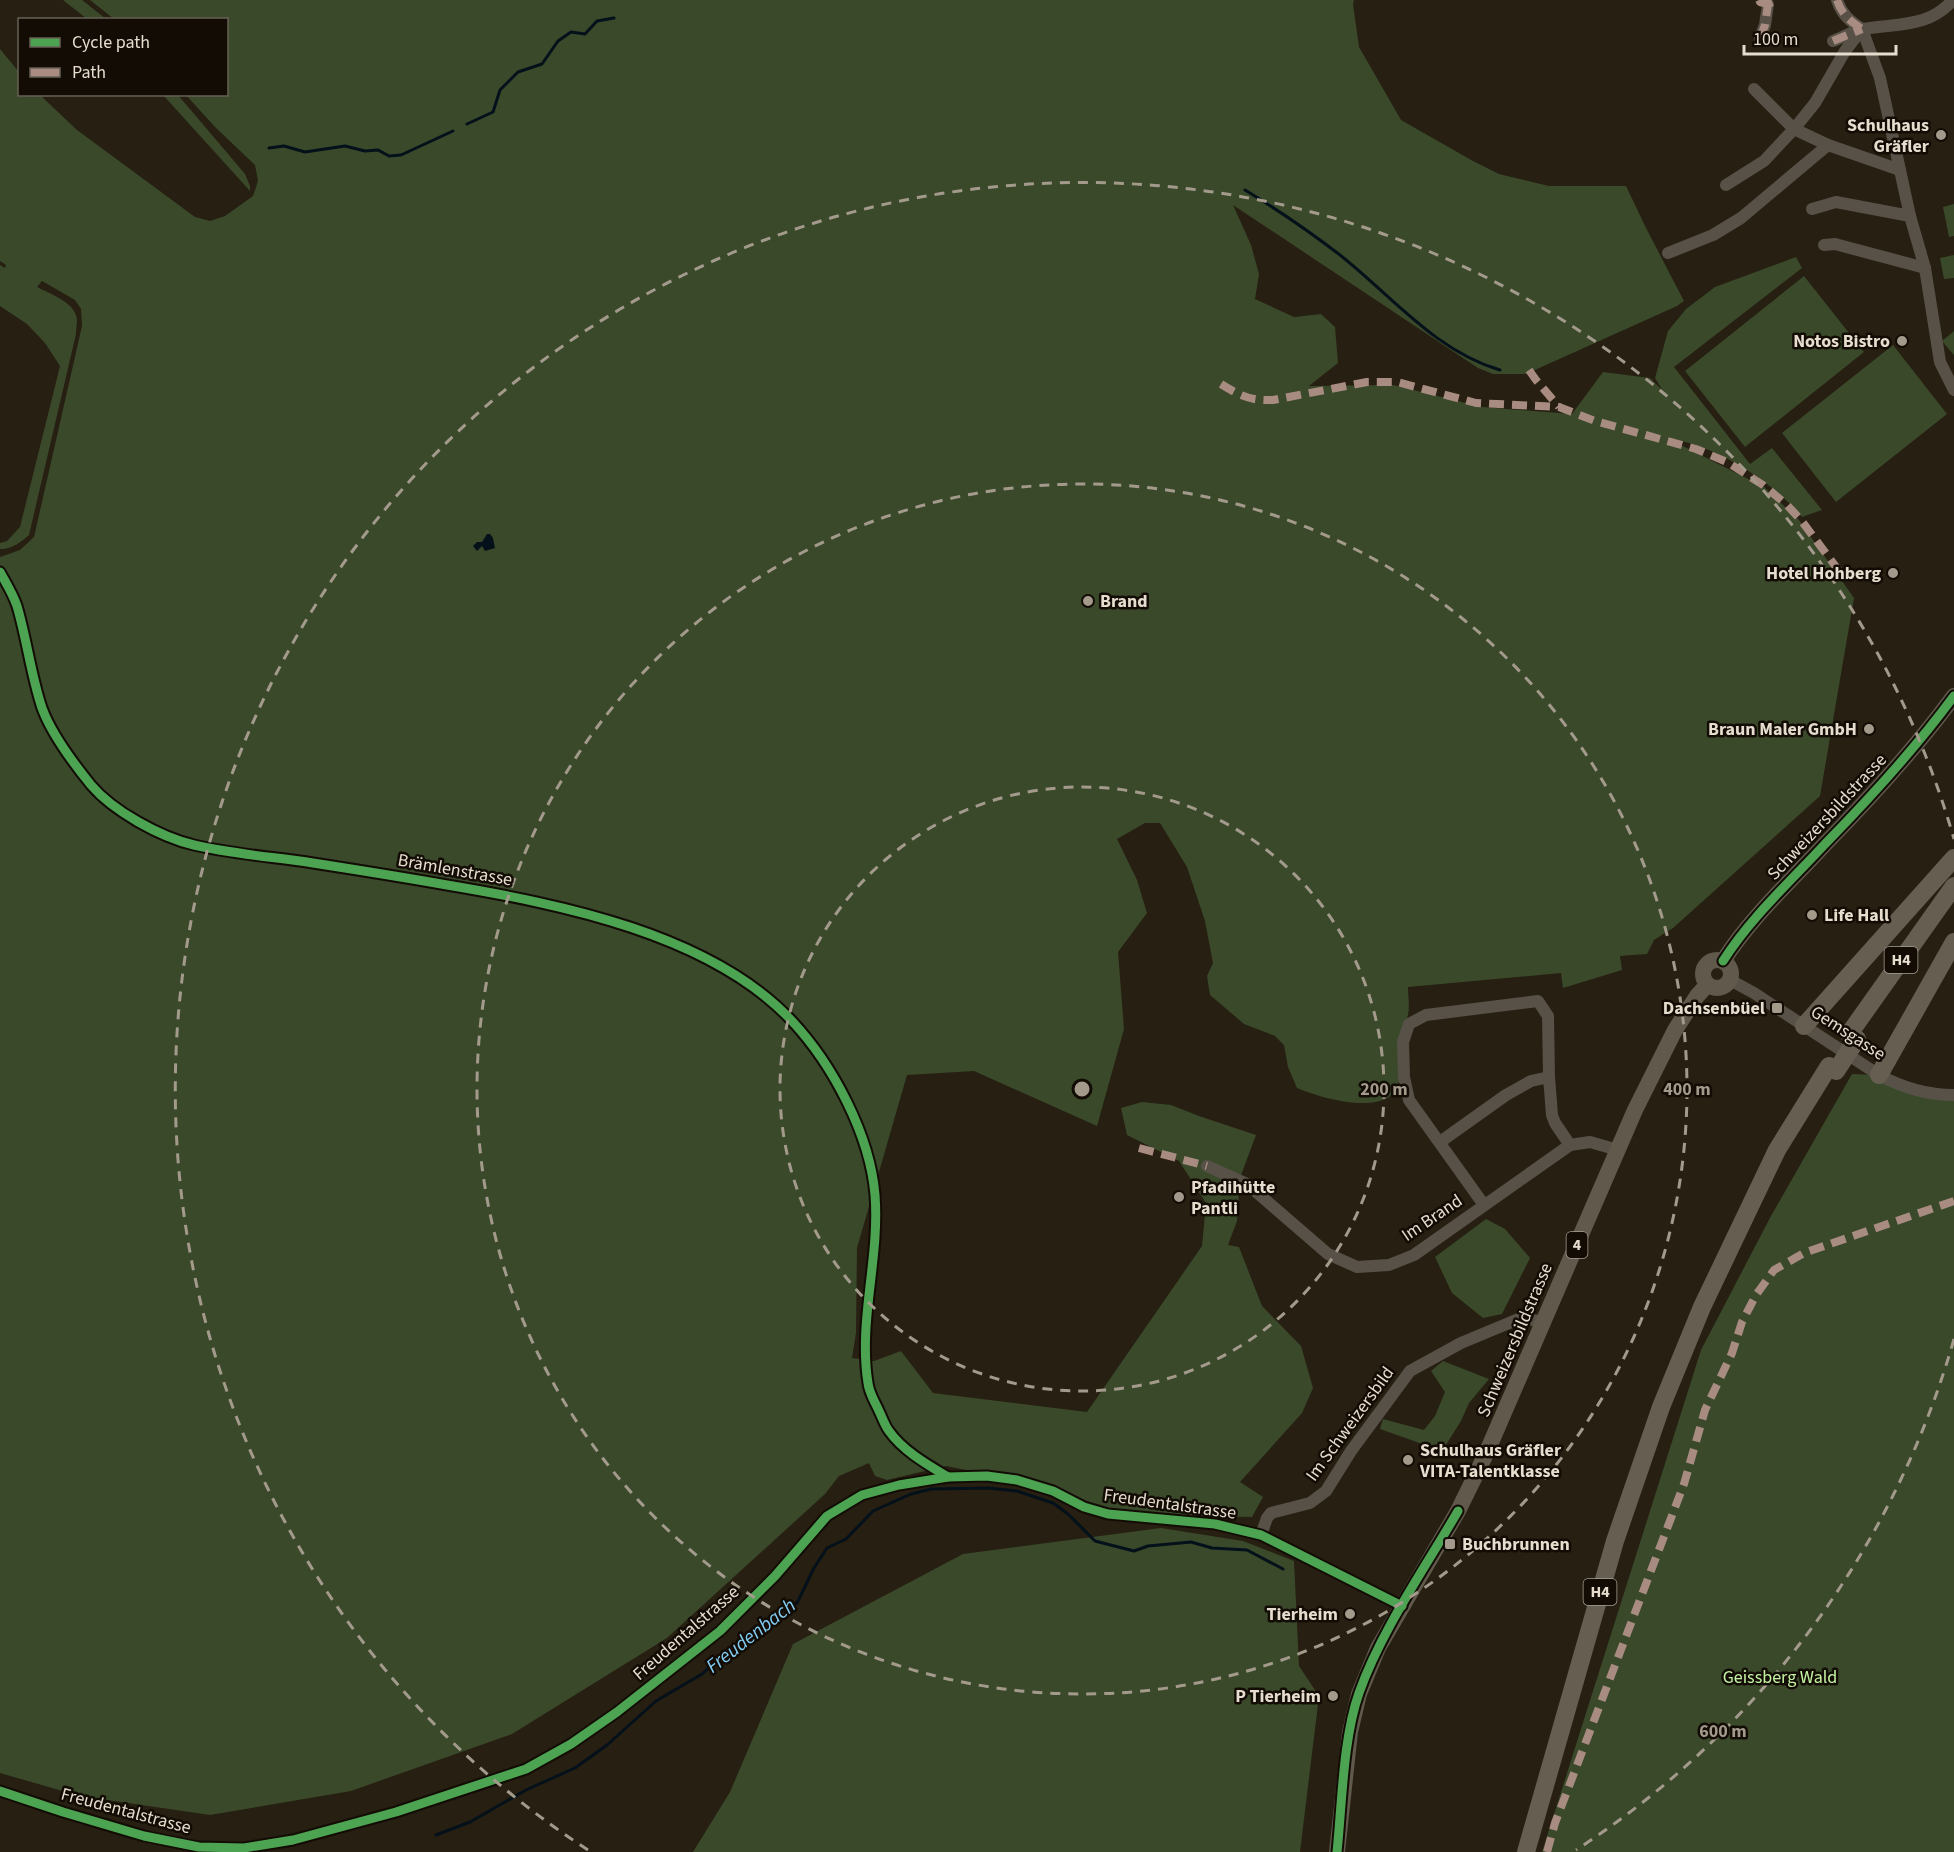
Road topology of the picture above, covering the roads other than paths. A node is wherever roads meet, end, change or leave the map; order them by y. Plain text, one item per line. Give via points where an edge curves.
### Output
1 (1837, 0) edge
2 (1953, 0) edge
3 (1768, 1) edge
4 (1862, 29) junction
5 (1760, 38) dead end
6 (1833, 41) dead end
7 (1754, 89) dead end
8 (1794, 129) junction
9 (1828, 145) junction
10 (1900, 170) junction
11 (1726, 185) dead end
12 (1812, 209) dead end
13 (1910, 216) junction
14 (1824, 244) dead end
15 (1668, 253) dead end
16 (1925, 268) junction
17 (1954, 390) edge
18 (0, 572) edge
19 (1954, 696) edge
20 (1954, 858) edge
21 (1954, 886) edge
22 (1954, 901) edge
23 (1954, 942) edge
24 (1723, 961) junction
25 (1730, 980) junction
26 (1707, 985) junction
27 (1804, 1026) junction
28 (1853, 1037) junction
29 (1879, 1076) junction
30 (1549, 1077) junction
31 (1954, 1095) edge
32 (1440, 1142) junction
33 (1570, 1145) junction
34 (1618, 1150) junction
35 (1207, 1166) dead end
36 (1484, 1205) junction
37 (1544, 1322) junction
38 (948, 1477) junction
39 (1261, 1535) junction
40 (1402, 1606) junction
41 (0, 1791) edge
42 (1336, 1852) edge
43 (1526, 1852) edge

1 - 4 street via 1840,11
2 - 4 street via 1929,19
3 - 5 street
4 - 6 street
4 - 8 street
4 - 10 street via 1880,78
7 - 8 street
8 - 9 street
8 - 11 street via 1764,161
9 - 10 street
9 - 15 street via 1741,218 1713,235
10 - 13 street
12 - 13 street via 1836,202
13 - 16 street
14 - 16 street
16 - 17 street via 1940,362
18 - 38 street, Brämlenstrasse via 16,603 43,712 58,739 93,788 148,828 191,844 525,898 627,926 720,967 753,987 792,1021 849,1105 866,1150 875,1193 876,1244 866,1336 868,1386 889,1431 917,1458
19 - 24 main road, Schweizersbildstrasse / 4 via 1896,768 1788,881
20 - 27 highway
21 - 28 highway, H4
22 - 28 highway, H4
23 - 29 highway
24 - 25 main road via 1730,967
24 - 26 main road, 4 via 1715,959 1705,965 1702,975
25 - 26 main road via 1720,988
25 - 27 street, Gemsgasse
26 - 34 main road, Schweizersbildstrasse / 4 via 1675,1030
27 - 29 street, Gemsgasse
28 - 43 highway, H4 via 1777,1150 1702,1307 1661,1407 1593,1615
29 - 31 street, Gemsgasse via 1911,1090
30 - 32 street via 1531,1081 1506,1095
30 - 32 street via 1548,1016 1538,1001 1426,1015 1409,1024 1403,1042 1409,1100
30 - 33 street via 1552,1115
32 - 36 street
33 - 34 street via 1590,1142
33 - 36 street, Im Brand
34 - 37 main road, Schweizersbildstrasse / 4
35 - 36 street, Im Brand via 1247,1184 1328,1254 1357,1267 1389,1265 1414,1255
37 - 39 street, Im Schweizersbild via 1521,1318 1461,1343 1410,1371 1326,1491 1310,1503 1271,1513
37 - 40 main road, Schweizersbildstrasse / 4 via 1462,1502
38 - 39 street, Freudentalstrasse via 1017,1480 1108,1514 1215,1524
38 - 41 street, Freudentalstrasse via 861,1495 827,1516 720,1631 571,1744 515,1773 374,1818 293,1840 244,1848 199,1847 144,1836
39 - 40 street, Freudentalstrasse
40 - 42 main road, Schweizersbildstrasse / 4 via 1378,1648 1359,1694 1350,1732

